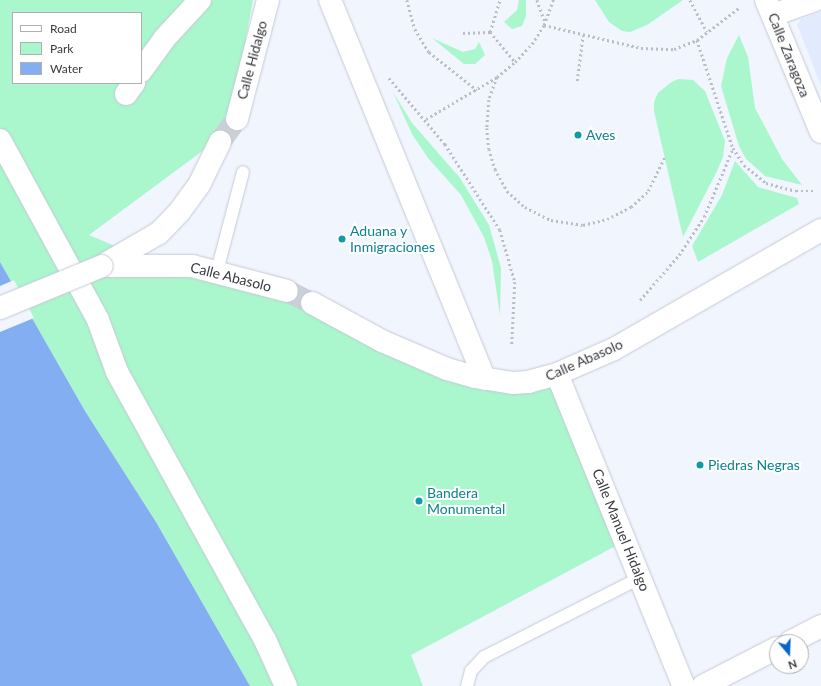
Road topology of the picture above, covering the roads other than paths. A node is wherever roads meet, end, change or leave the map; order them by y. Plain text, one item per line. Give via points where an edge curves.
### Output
1 (200, 0) edge
2 (268, 0) edge
3 (330, 0) edge
4 (815, 0) edge
5 (770, 8) edge
6 (142, 70) edge
7 (236, 119) tunnel mouth
8 (821, 132) edge
9 (0, 140) edge
10 (220, 142) tunnel mouth
11 (244, 172) dead end
12 (821, 230) edge
13 (102, 266) junction
14 (217, 272) junction
15 (287, 291) tunnel mouth
16 (312, 303) tunnel mouth
17 (0, 308) edge
18 (557, 374) junction
19 (485, 379) junction
20 (640, 578) junction
21 (821, 626) edge
22 (806, 634) edge
23 (769, 652) edge
24 (286, 686) edge
25 (467, 686) edge
26 (684, 686) edge
27 (703, 686) edge

1 - 6 street via 164,39
2 - 7 street, Calle Hidalgo
3 - 19 street
4 - 5 street
5 - 8 street, Calle Zaragoza
9 - 24 street via 98,320 117,372 266,642
10 - 13 street via 200,183 165,227 140,246
11 - 14 lane
12 - 18 street, Calle Abasolo via 637,336
13 - 14 street, Calle Abasolo via 172,265
13 - 17 street, bridge
14 - 15 street, Calle Abasolo
16 - 19 street, Calle Abasolo via 420,359
18 - 19 street, Calle Abasolo via 528,382
18 - 20 street, Calle Manuel Hidalgo
20 - 25 lane via 484,657 471,671
20 - 26 street, Calle Manuel Hidalgo
21 - 22 street
23 - 27 street

